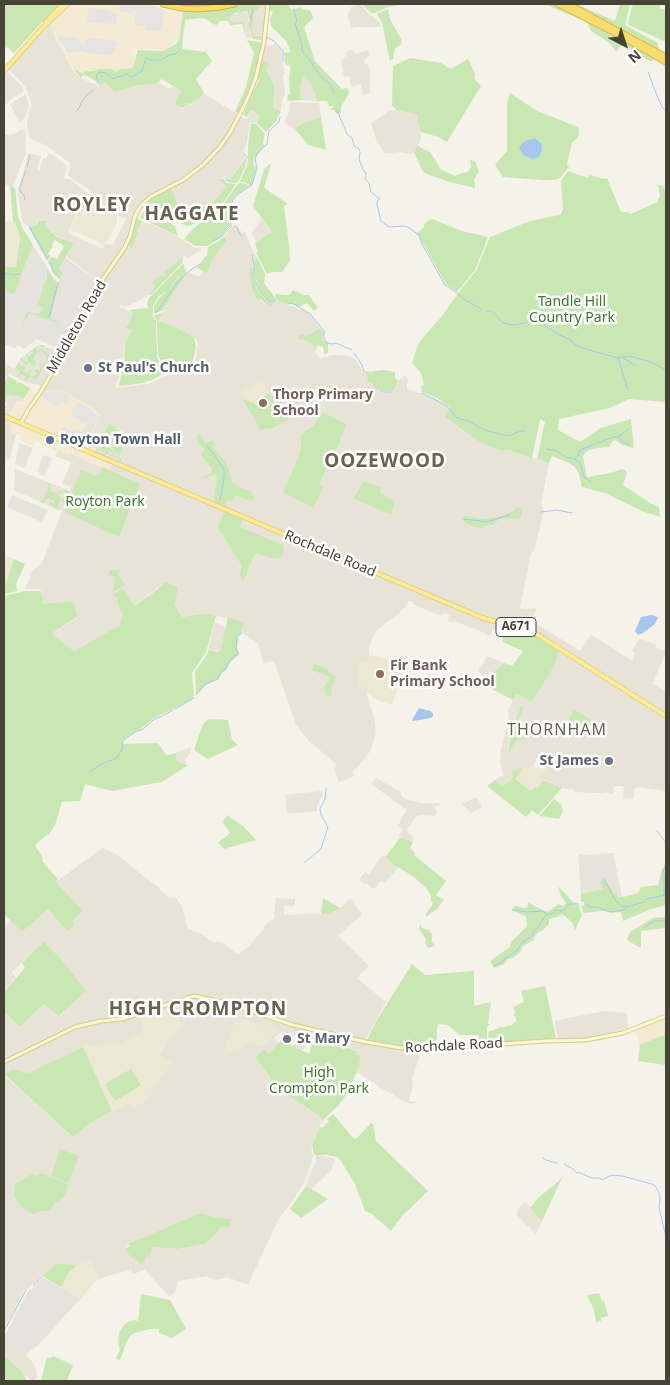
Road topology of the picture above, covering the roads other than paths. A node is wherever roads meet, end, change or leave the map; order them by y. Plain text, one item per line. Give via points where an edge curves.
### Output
1 (63, 4) edge
2 (68, 4) edge
3 (163, 4) edge
4 (234, 4) edge
5 (268, 4) edge
6 (558, 4) edge
7 (568, 4) edge
8 (44, 26) junction
9 (659, 55) edge
10 (666, 62) edge
11 (4, 71) edge
12 (4, 416) edge
13 (21, 424) junction
14 (666, 716) edge
15 (666, 1016) edge
16 (4, 1062) edge

1 - 8 main road
2 - 8 main road
3 - 4 highway via 198,9
5 - 13 main road, Middleton Road via 259,65 252,88 231,130 203,165 183,180 150,197 139,208 125,247 90,298 64,352
6 - 9 highway
7 - 9 highway
8 - 11 main road
9 - 10 highway
12 - 13 main road, A671
13 - 14 main road, Rochdale Road / A671 via 483,618 538,635
15 - 16 main road, Rochdale Road via 623,1033 586,1040 413,1050 293,1025 227,1003 194,996 122,1019 75,1027

